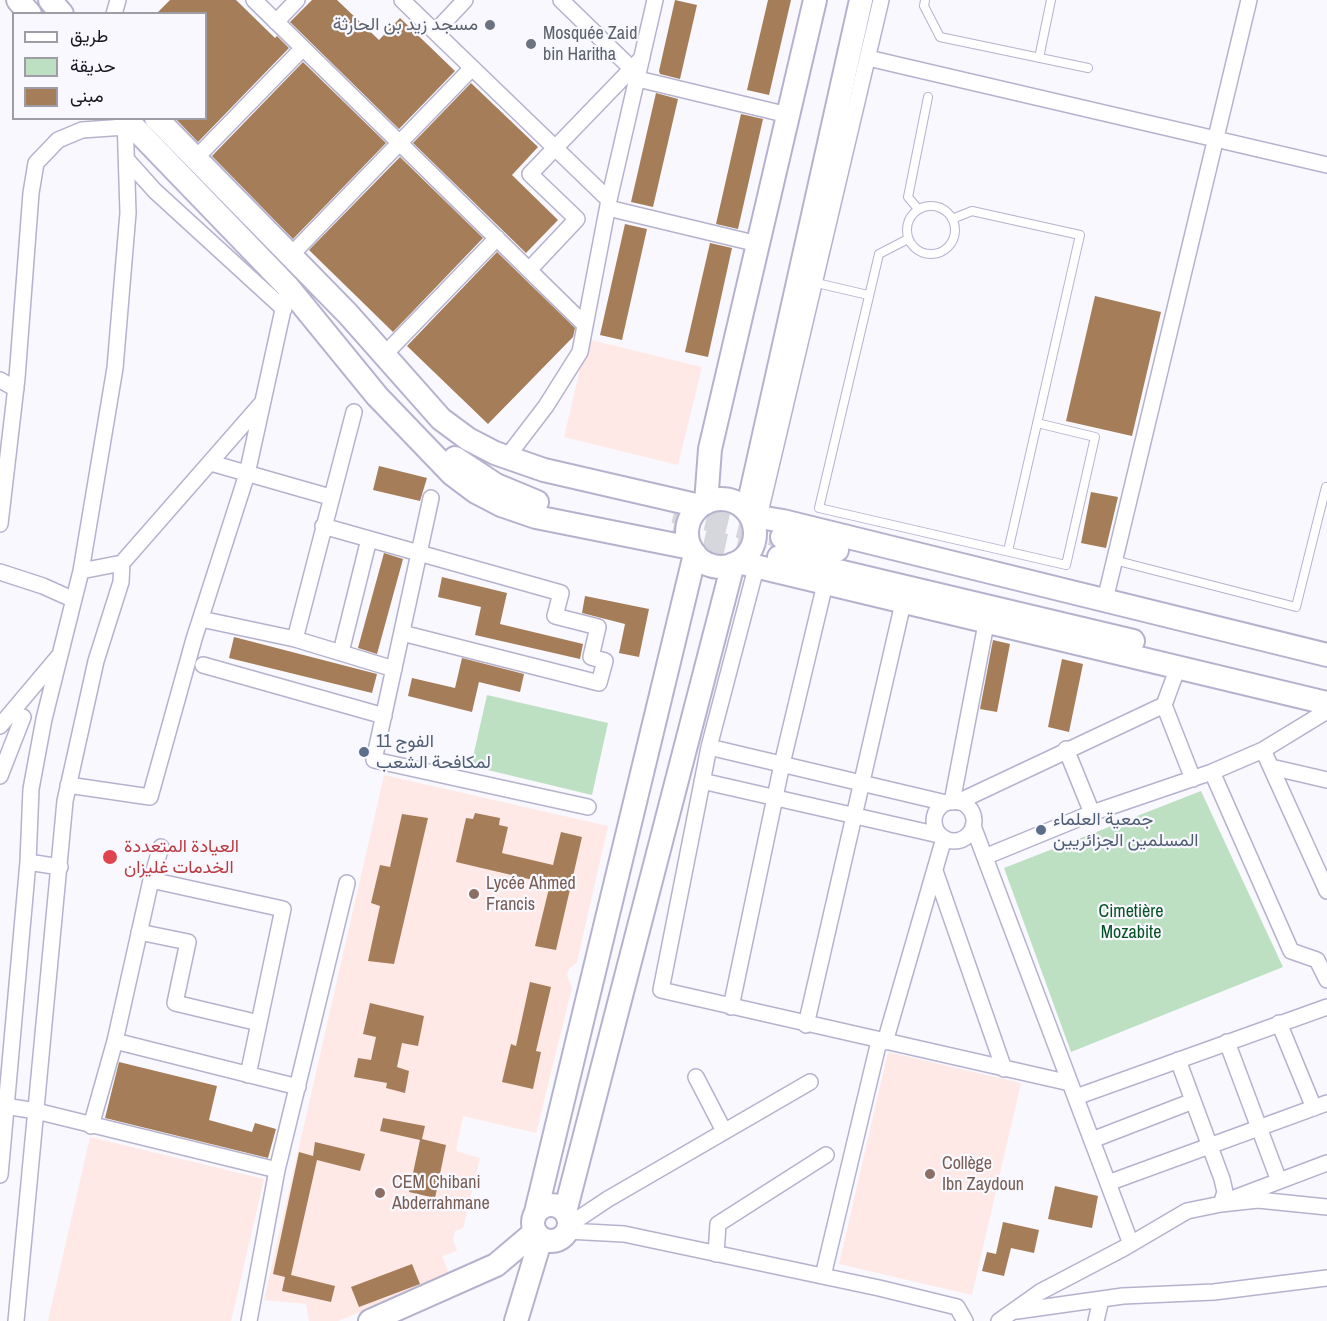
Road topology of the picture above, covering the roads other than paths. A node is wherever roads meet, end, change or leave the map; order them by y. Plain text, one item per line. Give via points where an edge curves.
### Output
1 (18, 0) edge
2 (50, 0) edge
3 (254, 0) edge
4 (297, 0) edge
5 (402, 0) edge
6 (465, 0) edge
7 (561, 0) edge
8 (655, 0) edge
9 (815, 0) edge
10 (861, 0) edge
11 (881, 0) edge
12 (925, 0) edge
13 (1052, 0) edge
14 (1249, 0) edge
15 (28, 12) edge
16 (60, 12) edge
17 (276, 22) junction
18 (435, 32) junction
19 (303, 48) junction
20 (868, 58) junction
21 (1039, 58) junction
22 (472, 68) junction
23 (637, 68) junction
24 (1088, 68) dead end
25 (928, 97) dead end
26 (788, 115) junction
27 (158, 120) edge
28 (125, 121) edge
29 (1214, 139) junction
30 (399, 142) junction
31 (555, 148) junction
32 (194, 160) junction
33 (128, 161) junction
34 (1327, 165) edge
35 (609, 204) junction
36 (918, 209) junction
37 (952, 219) junction
38 (497, 238) junction
39 (908, 239) junction
40 (758, 244) junction
41 (290, 256) junction
42 (529, 270) junction
43 (821, 284) dead end
44 (288, 287) junction
45 (868, 295) junction
46 (284, 309) junction
47 (584, 324) junction
48 (384, 355) junction
49 (0, 380) edge
50 (16, 389) junction
51 (377, 396) junction
52 (262, 403) junction
53 (354, 412) dead end
54 (441, 419) junction
55 (1037, 423) junction
56 (507, 457) junction
57 (211, 463) junction
58 (3, 465) edge
59 (247, 474) junction
60 (1326, 487) edge
61 (330, 497) junction
62 (431, 498) dead end
63 (703, 504) junction
64 (753, 516) junction
65 (0, 524) edge
66 (323, 526) junction
67 (369, 539) junction
68 (693, 551) junction
69 (1008, 551) junction
70 (419, 553) junction
71 (1114, 560) junction
72 (122, 563) junction
73 (742, 565) junction
74 (81, 570) junction
75 (0, 572) edge
76 (825, 585) junction
77 (72, 599) junction
78 (1105, 600) junction
79 (903, 603) junction
80 (201, 619) junction
81 (986, 624) junction
82 (402, 633) junction
83 (295, 639) junction
84 (341, 652) junction
85 (1322, 654) edge
86 (60, 655) junction
87 (203, 665) dead end
88 (1178, 667) junction
89 (394, 669) junction
90 (1327, 692) edge
91 (1327, 703) edge
92 (1164, 705) junction
93 (1327, 711) edge
94 (384, 716) junction
95 (23, 717) junction
96 (44, 719) junction
97 (0, 728) edge
98 (709, 747) junction
99 (1066, 749) junction
100 (1263, 750) junction
101 (782, 764) junction
102 (1271, 767) junction
103 (1212, 772) junction
104 (0, 776) edge
105 (1193, 779) junction
106 (1327, 780) edge
107 (702, 781) junction
108 (860, 782) junction
109 (68, 785) junction
110 (776, 798) junction
111 (952, 802) junction
112 (588, 807) dead end
113 (1092, 813) junction
114 (853, 815) junction
115 (973, 826) junction
116 (942, 837) junction
117 (161, 847) dead end
118 (987, 856) junction
119 (28, 862) junction
120 (60, 867) junction
121 (935, 872) junction
122 (151, 880) junction
123 (347, 883) dead end
124 (1327, 891) edge
125 (139, 932) junction
126 (1327, 980) edge
127 (1327, 1006) edge
128 (731, 1007) junction
129 (258, 1023) junction
130 (1279, 1023) junction
131 (806, 1025) junction
132 (115, 1041) junction
133 (882, 1042) junction
134 (1227, 1042) junction
135 (1178, 1060) junction
136 (1004, 1069) junction
137 (248, 1075) junction
138 (696, 1077) dead end
139 (810, 1082) dead end
140 (298, 1087) junction
141 (1073, 1090) junction
142 (1193, 1101) junction
143 (5, 1106) junction
144 (1320, 1106) edge
145 (36, 1111) junction
146 (91, 1126) junction
147 (1259, 1128) junction
148 (724, 1131) junction
149 (1092, 1140) junction
150 (1210, 1146) junction
151 (826, 1155) dead end
152 (1327, 1164) edge
153 (277, 1170) junction
154 (0, 1175) edge
155 (1280, 1181) junction
156 (1108, 1183) junction
157 (1221, 1204) junction
158 (1327, 1207) edge
159 (567, 1223) junction
160 (537, 1227) junction
161 (1131, 1244) junction
162 (716, 1254) junction
163 (822, 1276) junction
164 (1327, 1278) edge
165 (1101, 1300) junction
166 (1014, 1311) junction
167 (16, 1321) edge
168 (249, 1321) edge
169 (370, 1321) edge
170 (516, 1321) edge
171 (965, 1321) edge
172 (999, 1321) edge
173 (1096, 1321) edge

1 - 15 main road
2 - 16 main road
3 - 17 street
4 - 17 street
5 - 18 street
6 - 18 street
7 - 23 street
8 - 23 street
9 - 26 main road
10 - 64 main road
11 - 20 street
12 - 21 lane via 924,6 940,37
13 - 21 lane
14 - 29 street
17 - 19 street
18 - 22 street
19 - 30 street
19 - 32 street
20 - 29 street
20 - 64 street
21 - 24 lane
22 - 30 street
22 - 31 street
23 - 26 street
23 - 31 street
23 - 35 street
25 - 36 lane via 908,197
26 - 40 main road
27 - 32 main road
28 - 33 street
28 - 44 main road
28 - 50 street via 82,130 58,140 36,163
29 - 34 street
29 - 71 street
30 - 38 street
30 - 41 street
31 - 35 street
31 - 42 street via 530,174 577,219
32 - 41 main road
33 - 46 street via 155,191
33 - 74 street via 124,279 115,368
35 - 40 street
35 - 47 street
36 - 37 lane via 935,206
36 - 39 lane via 908,222
37 - 39 lane via 956,230 950,246 936,255 919,252
37 - 55 lane via 972,210 1080,235
38 - 42 street
38 - 48 street
39 - 45 lane via 879,254
40 - 63 main road via 710,449
41 - 48 main road
42 - 47 street
43 - 45 lane
44 - 46 street
44 - 51 main road
45 - 69 lane via 819,508
46 - 52 street
47 - 56 street via 580,352
48 - 54 main road
49 - 50 street
50 - 58 street
51 - 54 main road via 469,468 520,496 543,504 673,522 516,471 471,449
51 - 68 main road via 441,465 476,492 501,505 536,517
52 - 57 street
52 - 59 street
53 - 61 street
54 - 56 main road via 468,439
55 - 69 lane
55 - 69 lane via 1095,437 1069,553 1066,565
56 - 63 main road via 554,473
57 - 59 street
57 - 72 street
58 - 65 street
59 - 61 street
59 - 80 street
60 - 71 lane via 1296,607
61 - 66 street
62 - 70 street
63 - 64 main road via 721,498 732,500
63 - 68 main road via 689,521 687,530
64 - 73 main road via 754,539
64 - 78 main road
66 - 67 street
66 - 83 street
67 - 70 street
67 - 84 street
68 - 73 main road via 716,566
68 - 160 main road
70 - 82 street
70 - 82 street via 561,593 555,616 598,627 591,657 605,661 599,683
71 - 78 street
72 - 74 street
72 - 109 street via 121,582 96,661
73 - 76 main road
73 - 98 street
73 - 159 main road
74 - 77 street
75 - 77 street
76 - 79 main road
76 - 101 street
77 - 86 street
78 - 85 main road
79 - 81 main road
79 - 108 street
80 - 83 street
80 - 109 street via 150,797
81 - 88 main road
81 - 111 street
82 - 89 street
83 - 84 street
84 - 89 street
85 - 90 main road via 780,547
86 - 96 street
86 - 97 street
87 - 94 street
88 - 91 main road
88 - 92 street
89 - 94 street
92 - 99 street
92 - 105 street
93 - 100 street
94 - 112 street via 374,760
95 - 96 street
95 - 97 street
95 - 104 street
96 - 119 street via 31,789
98 - 101 street
98 - 107 street
99 - 111 street
99 - 113 street
100 - 102 street
100 - 103 street
101 - 108 street
101 - 110 street
102 - 106 street
102 - 124 street
103 - 105 street
103 - 126 street via 1291,951 1317,960
105 - 113 street
107 - 110 street
107 - 128 street via 661,990
108 - 111 street
108 - 114 street
109 - 120 street
110 - 114 street
110 - 128 street
111 - 115 street via 969,808
111 - 116 street via 935,817
113 - 118 street
114 - 116 street
114 - 131 street
115 - 116 street via 962,839
115 - 118 street
116 - 121 street
117 - 122 street
118 - 141 street
119 - 120 street
119 - 143 street
120 - 145 street
121 - 133 street
121 - 136 street
122 - 125 street
122 - 129 street via 283,909
123 - 140 street
125 - 129 street via 188,942 175,1003
125 - 132 street
127 - 130 street
128 - 131 street
129 - 137 street
130 - 134 street
130 - 144 street
131 - 133 street
132 - 137 street
132 - 146 street
133 - 136 street
133 - 163 street
134 - 135 street
134 - 147 street
135 - 141 street
135 - 142 street
136 - 141 street
137 - 140 street
138 - 148 street
139 - 148 street
140 - 153 street
141 - 149 street
142 - 149 street
142 - 150 street
143 - 145 street
143 - 154 street
144 - 147 street
145 - 146 street
145 - 167 street
146 - 153 street
147 - 150 street
147 - 155 street
148 - 159 street
149 - 156 street
150 - 156 street
150 - 157 street via 1225,1192
151 - 162 street via 718,1224
152 - 155 street
153 - 168 street
155 - 157 street
156 - 161 street
157 - 158 street via 1258,1200
157 - 161 street via 1186,1211
159 - 160 main road via 556,1240
159 - 160 main road via 550,1204
159 - 162 street
160 - 169 main road via 496,1265
160 - 170 main road
161 - 166 street
162 - 163 street
163 - 171 street via 957,1307
164 - 165 street
165 - 166 street
165 - 173 street
166 - 172 street

